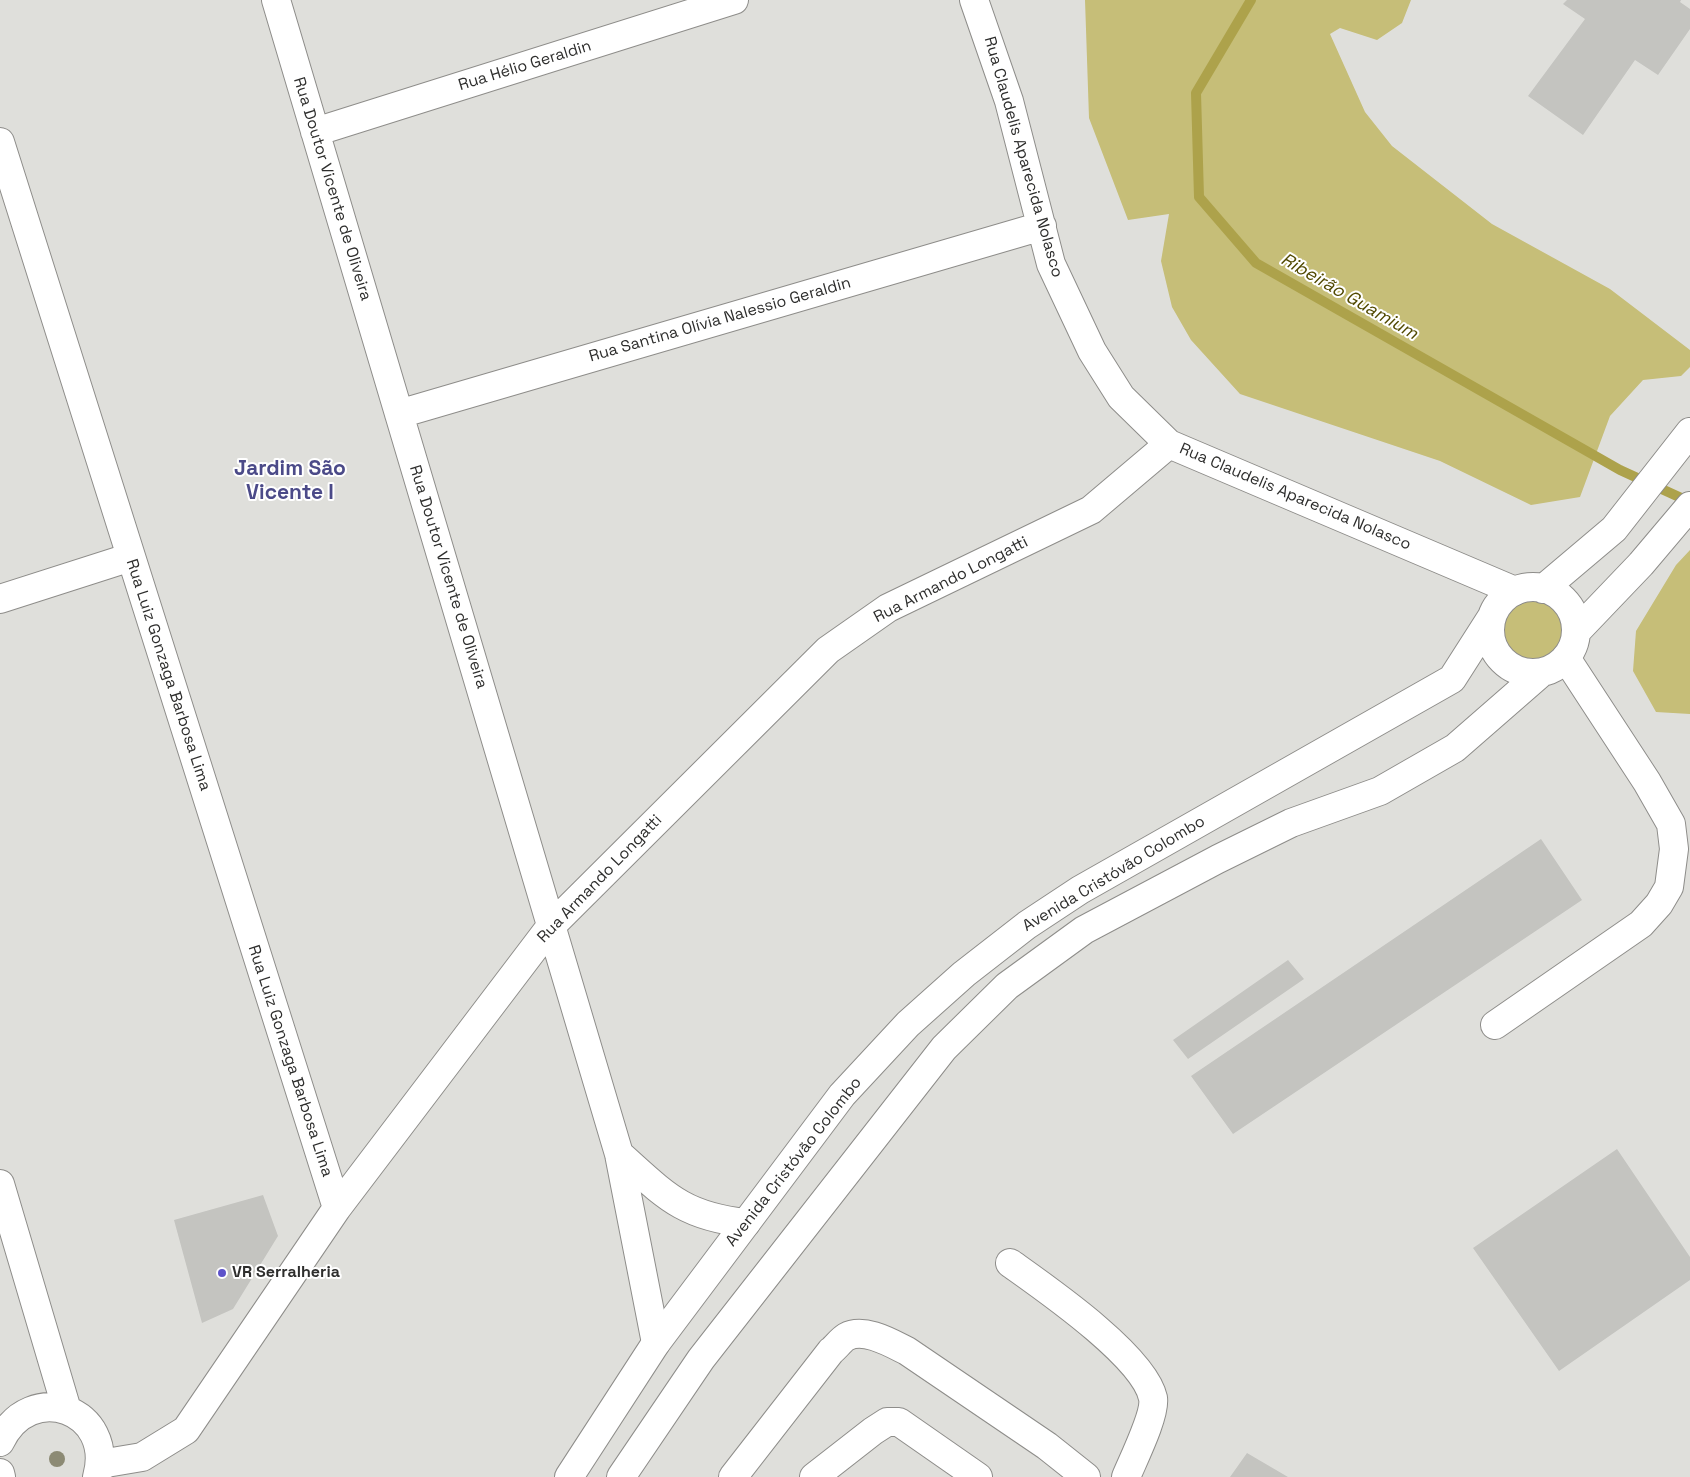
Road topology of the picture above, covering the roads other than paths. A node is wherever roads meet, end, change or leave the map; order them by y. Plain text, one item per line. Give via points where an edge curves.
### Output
1 (276, 0) edge
2 (734, 0) edge
3 (974, 0) edge
4 (315, 132) junction
5 (0, 142) edge
6 (1042, 226) junction
7 (399, 414) junction
8 (1690, 432) edge
9 (1169, 444) junction
10 (1690, 506) edge
11 (131, 557) junction
12 (1543, 589) junction
13 (1515, 591) junction
14 (0, 599) edge
15 (1491, 618) junction
16 (1576, 632) junction
17 (1566, 658) junction
18 (1541, 673) junction
19 (551, 926) junction
20 (1495, 1025) dead end
21 (619, 1154) junction
22 (0, 1184) edge
23 (336, 1208) junction
24 (746, 1223) junction
25 (1010, 1262) dead end
26 (656, 1344) junction
27 (67, 1410) junction
28 (0, 1442) edge
29 (99, 1470) edge
30 (0, 1473) edge
31 (974, 1476) edge
32 (1, 1477) edge
33 (569, 1477) edge
34 (621, 1477) edge
35 (733, 1477) edge
36 (814, 1477) edge
37 (1086, 1477) edge
38 (1126, 1477) edge

1 - 4 street, Rua Doutor Vicente de Oliveira
2 - 4 street, Rua Hélio Geraldin
3 - 6 street, Rua Claudelis Aparecida Nolasco via 1010,101
4 - 7 street, Rua Doutor Vicente de Oliveira
5 - 11 street, Rua Luiz Gonzaga Barbosa Lima
6 - 7 street, Rua Santina Olívia Nalessio Geraldin
6 - 9 street, Rua Claudelis Aparecida Nolasco via 1052,264 1092,351 1121,397
7 - 19 street, Rua Doutor Vicente de Oliveira
8 - 12 street via 1614,529
9 - 13 street, Rua Claudelis Aparecida Nolasco
9 - 19 street, Rua Armando Longatti via 1092,510 888,608 828,650
10 - 16 street via 1642,564
11 - 14 street
11 - 23 street, Rua Luiz Gonzaga Barbosa Lima
12 - 13 street
12 - 16 street via 1556,594 1567,604 1574,617
13 - 15 street via 1504,598
15 - 18 street via 1491,640 1501,659 1519,671
15 - 24 street, Avenida Cristóvão Colombo via 1452,679 1080,890 964,974 908,1024 842,1095
16 - 17 street
17 - 18 street
17 - 20 street via 1671,824 1673,869 1664,896 1641,924
18 - 34 street, Avenida Cristóvão Colombo via 1455,748 1380,792 1291,824 1126,908 1084,930 1007,986 944,1048 701,1359
19 - 21 street, Rua Doutor Vicente de Oliveira
19 - 23 street, Rua Armando Longatti
21 - 24 street via 669,1198 708,1217
21 - 26 street, Rua Doutor Vicente de Oliveira
22 - 27 street
23 - 29 street, Rua Armando Longatti via 186,1430 142,1457
24 - 26 street, Avenida Cristóvão Colombo
25 - 38 street via 1081,1315 1138,1369 1153,1398 1148,1424
26 - 33 street, Avenida Cristóvão Colombo
27 - 28 street via 51,1406 18,1416 6,1428
27 - 29 street via 93,1431 99,1447
30 - 32 street
31 - 36 street via 899,1422 887,1422
35 - 37 street via 831,1351 846,1336 861,1334 886,1340 907,1351 1047,1446

